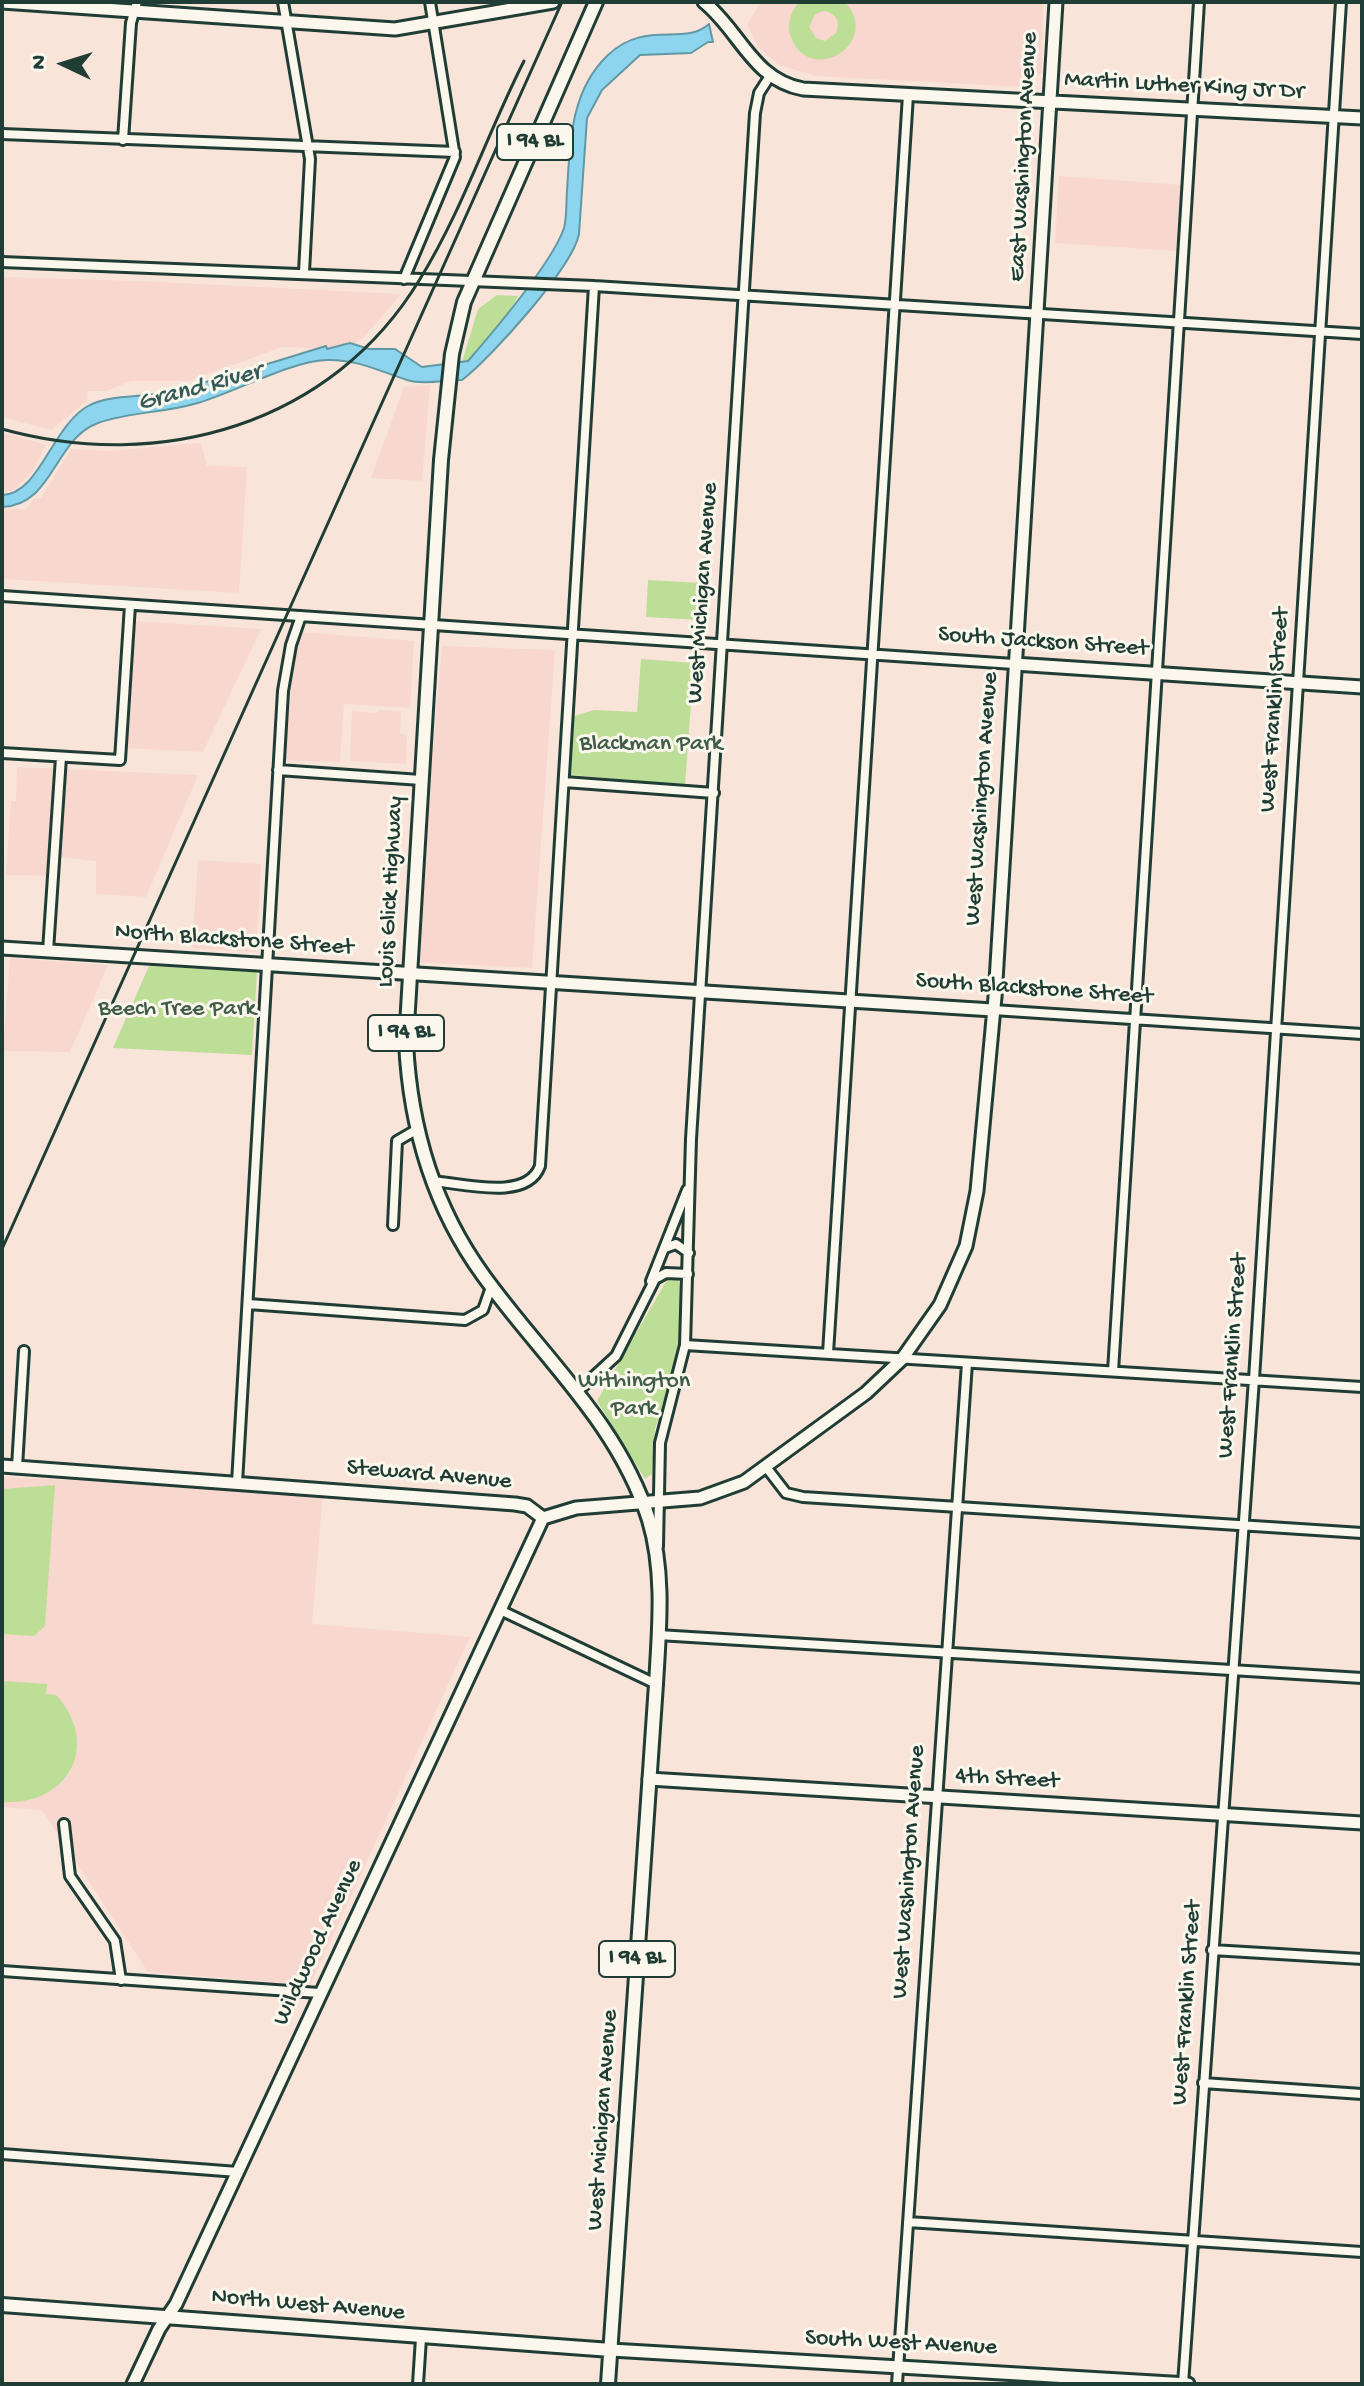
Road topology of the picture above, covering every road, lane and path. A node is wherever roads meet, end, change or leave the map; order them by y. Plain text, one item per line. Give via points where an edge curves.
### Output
1 (2, 2) edge
2 (283, 2) edge
3 (430, 2) edge
4 (553, 2) edge
5 (596, 2) edge
6 (704, 2) edge
7 (1056, 2) edge
8 (1199, 2) edge
9 (1341, 2) edge
10 (530, 5) edge
11 (136, 7) edge
12 (286, 21) junction
13 (434, 24) junction
14 (770, 76) junction
15 (908, 95) junction
16 (1051, 102) junction
17 (1193, 110) junction
18 (1334, 117) junction
19 (1362, 118) edge
20 (2, 134) edge
21 (123, 140) junction
22 (308, 147) junction
23 (455, 152) junction
24 (2, 262) edge
25 (304, 272) junction
26 (404, 279) junction
27 (474, 282) junction
28 (594, 286) junction
29 (745, 295) junction
30 (895, 304) junction
31 (1038, 315) junction
32 (1181, 323) junction
33 (1320, 331) junction
34 (1362, 334) edge
35 (2, 596) edge
36 (130, 605) junction
37 (301, 616) junction
38 (431, 626) junction
39 (573, 634) junction
40 (721, 644) junction
41 (872, 654) junction
42 (1014, 664) junction
43 (1157, 673) junction
44 (1298, 683) junction
45 (1362, 687) edge
46 (2, 753) edge
47 (61, 757) junction
48 (278, 770) junction
49 (421, 780) junction
50 (564, 782) junction
51 (714, 793) junction
52 (2, 948) edge
53 (48, 951) junction
54 (266, 965) junction
55 (409, 974) junction
56 (551, 983) junction
57 (703, 992) junction
58 (851, 1001) junction
59 (993, 1010) junction
60 (1135, 1019) junction
61 (1276, 1028) junction
62 (1362, 1034) edge
63 (416, 1130) junction
64 (432, 1181) junction
65 (690, 1181) junction
66 (393, 1225) dead end
67 (662, 1251) junction
68 (689, 1253) junction
69 (688, 1274) junction
70 (650, 1286) junction
71 (491, 1287) junction
72 (248, 1304) junction
73 (685, 1345) junction
74 (24, 1351) dead end
75 (828, 1353) junction
76 (902, 1359) junction
77 (967, 1363) junction
78 (1113, 1371) junction
79 (1254, 1379) junction
80 (1362, 1387) edge
81 (579, 1390) junction
82 (2, 1466) edge
83 (17, 1467) junction
84 (766, 1467) junction
85 (237, 1483) junction
86 (661, 1502) junction
87 (643, 1503) junction
88 (957, 1507) junction
89 (543, 1518) junction
90 (1242, 1525) junction
91 (1362, 1533) edge
92 (657, 1562) junction
93 (500, 1610) junction
94 (659, 1620) joint
95 (658, 1635) junction
96 (947, 1653) junction
97 (1232, 1671) junction
98 (1362, 1678) edge
99 (656, 1684) junction
100 (649, 1779) junction
101 (937, 1798) junction
102 (1221, 1815) junction
103 (1362, 1823) edge
104 (64, 1824) dead end
105 (1212, 1950) junction
106 (1362, 1959) edge
107 (2, 1971) edge
108 (121, 1980) junction
109 (319, 1993) junction
110 (1203, 2083) junction
111 (1362, 2094) edge
112 (2, 2154) edge
113 (238, 2172) junction
114 (908, 2222) junction
115 (1193, 2242) junction
116 (1362, 2252) edge
117 (2, 2305) edge
118 (167, 2317) junction
119 (421, 2338) junction
120 (611, 2350) junction
121 (899, 2366) junction
122 (133, 2384) edge
123 (418, 2384) edge
124 (608, 2384) edge
125 (897, 2384) edge
126 (1184, 2384) edge

1 - 11 main road
2 - 12 street
3 - 13 street
4 - 10 main road
5 - 27 main road, I 94 BL
6 - 14 main road, Martin Luther King Jr Dr
7 - 16 main road, East Washington Avenue
8 - 17 street
9 - 18 street, West Franklin Street
10 - 13 main road
11 - 12 main road
11 - 21 street
12 - 13 main road via 395,29
12 - 22 street
13 - 23 street
14 - 15 main road, Martin Luther King Jr Dr via 803,89
14 - 29 street, West Michigan Avenue via 755,105
15 - 16 main road, Martin Luther King Jr Dr
15 - 30 street
16 - 17 main road, Martin Luther King Jr Dr
16 - 31 main road, East Washington Avenue
17 - 18 main road, Martin Luther King Jr Dr
17 - 32 street
18 - 19 main road, Martin Luther King Jr Dr
18 - 33 street, West Franklin Street
20 - 21 street
21 - 22 street
22 - 23 street
22 - 25 street
23 - 26 street
24 - 25 street
25 - 26 street
26 - 27 street
27 - 28 street
27 - 38 main road, Louis Glick Highway / I 94 BL via 464,302 448,385
28 - 29 street
28 - 39 street
29 - 30 street
29 - 40 street, West Michigan Avenue
30 - 31 street
30 - 41 street
31 - 32 street
31 - 42 main road, West Washington Avenue
32 - 33 street
32 - 43 street
33 - 34 street
33 - 44 street, West Franklin Street
35 - 36 street, South Jackson Street
36 - 37 street, South Jackson Street
36 - 47 street via 120,760
37 - 38 street, South Jackson Street
37 - 48 street via 283,691
38 - 39 street, South Jackson Street
38 - 49 main road, Louis Glick Highway / I 94 BL
39 - 40 street, South Jackson Street
39 - 50 street
40 - 41 street, South Jackson Street
40 - 51 street, West Michigan Avenue
41 - 42 street, South Jackson Street
41 - 58 street
42 - 43 main road, South Jackson Street
42 - 59 main road, West Washington Avenue
43 - 44 main road, South Jackson Street
43 - 60 street
44 - 45 main road, South Jackson Street
44 - 61 street, West Franklin Street
46 - 47 street
47 - 53 street
48 - 49 street
48 - 54 street
49 - 55 main road, Louis Glick Highway / I 94 BL
50 - 51 street
50 - 56 street
51 - 57 street, West Michigan Avenue
52 - 53 main road, North Blackstone Street
53 - 54 main road, North Blackstone Street
54 - 55 main road, North Blackstone Street
54 - 72 street
55 - 56 main road, North Blackstone Street
55 - 63 main road, Louis Glick Highway / I 94 BL via 407,1053
56 - 57 main road, North Blackstone Street
56 - 64 street via 537,1174 516,1187
57 - 58 main road, South Blackstone Street
57 - 65 street, West Michigan Avenue
58 - 59 main road, South Blackstone Street
58 - 75 street
59 - 60 street, South Blackstone Street
59 - 76 main road, West Washington Avenue via 974,1213 952,1282
60 - 61 street, South Blackstone Street
60 - 78 street
61 - 62 street, South Blackstone Street
61 - 79 street, West Franklin Street
63 - 64 main road, Louis Glick Highway / I 94 BL
63 - 66 street via 397,1141
64 - 71 main road, Louis Glick Highway / I 94 BL via 463,1245
65 - 67 street, West Michigan Avenue
65 - 68 street, West Michigan Avenue
67 - 68 street via 676,1244
67 - 70 street, West Michigan Avenue
68 - 69 street, West Michigan Avenue
69 - 70 street via 663,1274
69 - 73 street, West Michigan Avenue
70 - 81 street, West Michigan Avenue via 616,1356
71 - 72 street via 481,1312 465,1320
71 - 81 main road, Louis Glick Highway / I 94 BL
72 - 85 street
73 - 75 street
73 - 86 street, West Michigan Avenue via 660,1443
74 - 83 street
75 - 76 street
76 - 77 street
76 - 84 main road via 866,1393
77 - 78 street
77 - 88 street, West Washington Avenue
78 - 79 street
79 - 80 street
79 - 90 street, West Franklin Street
81 - 87 main road, Louis Glick Highway / I 94 BL
82 - 83 main road, Steward Avenue
83 - 85 main road, Steward Avenue
84 - 86 main road via 723,1492
84 - 88 street via 783,1490 796,1497
85 - 89 main road, Steward Avenue via 515,1504
86 - 87 main road
86 - 92 street, West Michigan Avenue
87 - 89 main road via 567,1509
87 - 92 main road, Louis Glick Highway / I 94 BL
88 - 90 street
88 - 96 street, West Washington Avenue
89 - 93 main road, Wildwood Avenue
90 - 91 street
90 - 97 street, West Franklin Street
92 - 94 main road, Louis Glick Highway / I 94 BL
93 - 99 street
93 - 109 main road, Wildwood Avenue
94 - 95 main road, West Michigan Avenue / I 94 BL
95 - 96 street
95 - 99 main road, West Michigan Avenue / I 94 BL
96 - 97 street
96 - 101 street, West Washington Avenue
97 - 98 street
97 - 102 street, West Franklin Street
99 - 100 main road, West Michigan Avenue / I 94 BL
100 - 101 main road, 4th Street
100 - 120 main road, West Michigan Avenue / I 94 BL
101 - 102 main road, 4th Street
101 - 114 street, West Washington Avenue
102 - 103 main road, 4th Street
102 - 105 street, West Franklin Street
104 - 108 street via 70,1876 115,1941
105 - 106 street
105 - 110 street, West Franklin Street
107 - 108 street
108 - 109 street
109 - 113 main road, Wildwood Avenue
110 - 111 street
110 - 115 street, West Franklin Street
112 - 113 street
113 - 118 main road, Wildwood Avenue
114 - 115 street
114 - 121 street, West Washington Avenue
115 - 116 street
115 - 126 street, West Franklin Street
117 - 118 main road, North West Avenue
118 - 119 main road, North West Avenue
118 - 122 main road, Wildwood Avenue
119 - 120 main road, North West Avenue
119 - 123 street
120 - 121 main road, South West Avenue
120 - 124 main road, West Michigan Avenue / I 94 BL
121 - 125 street, West Washington Avenue
121 - 126 main road, South West Avenue

